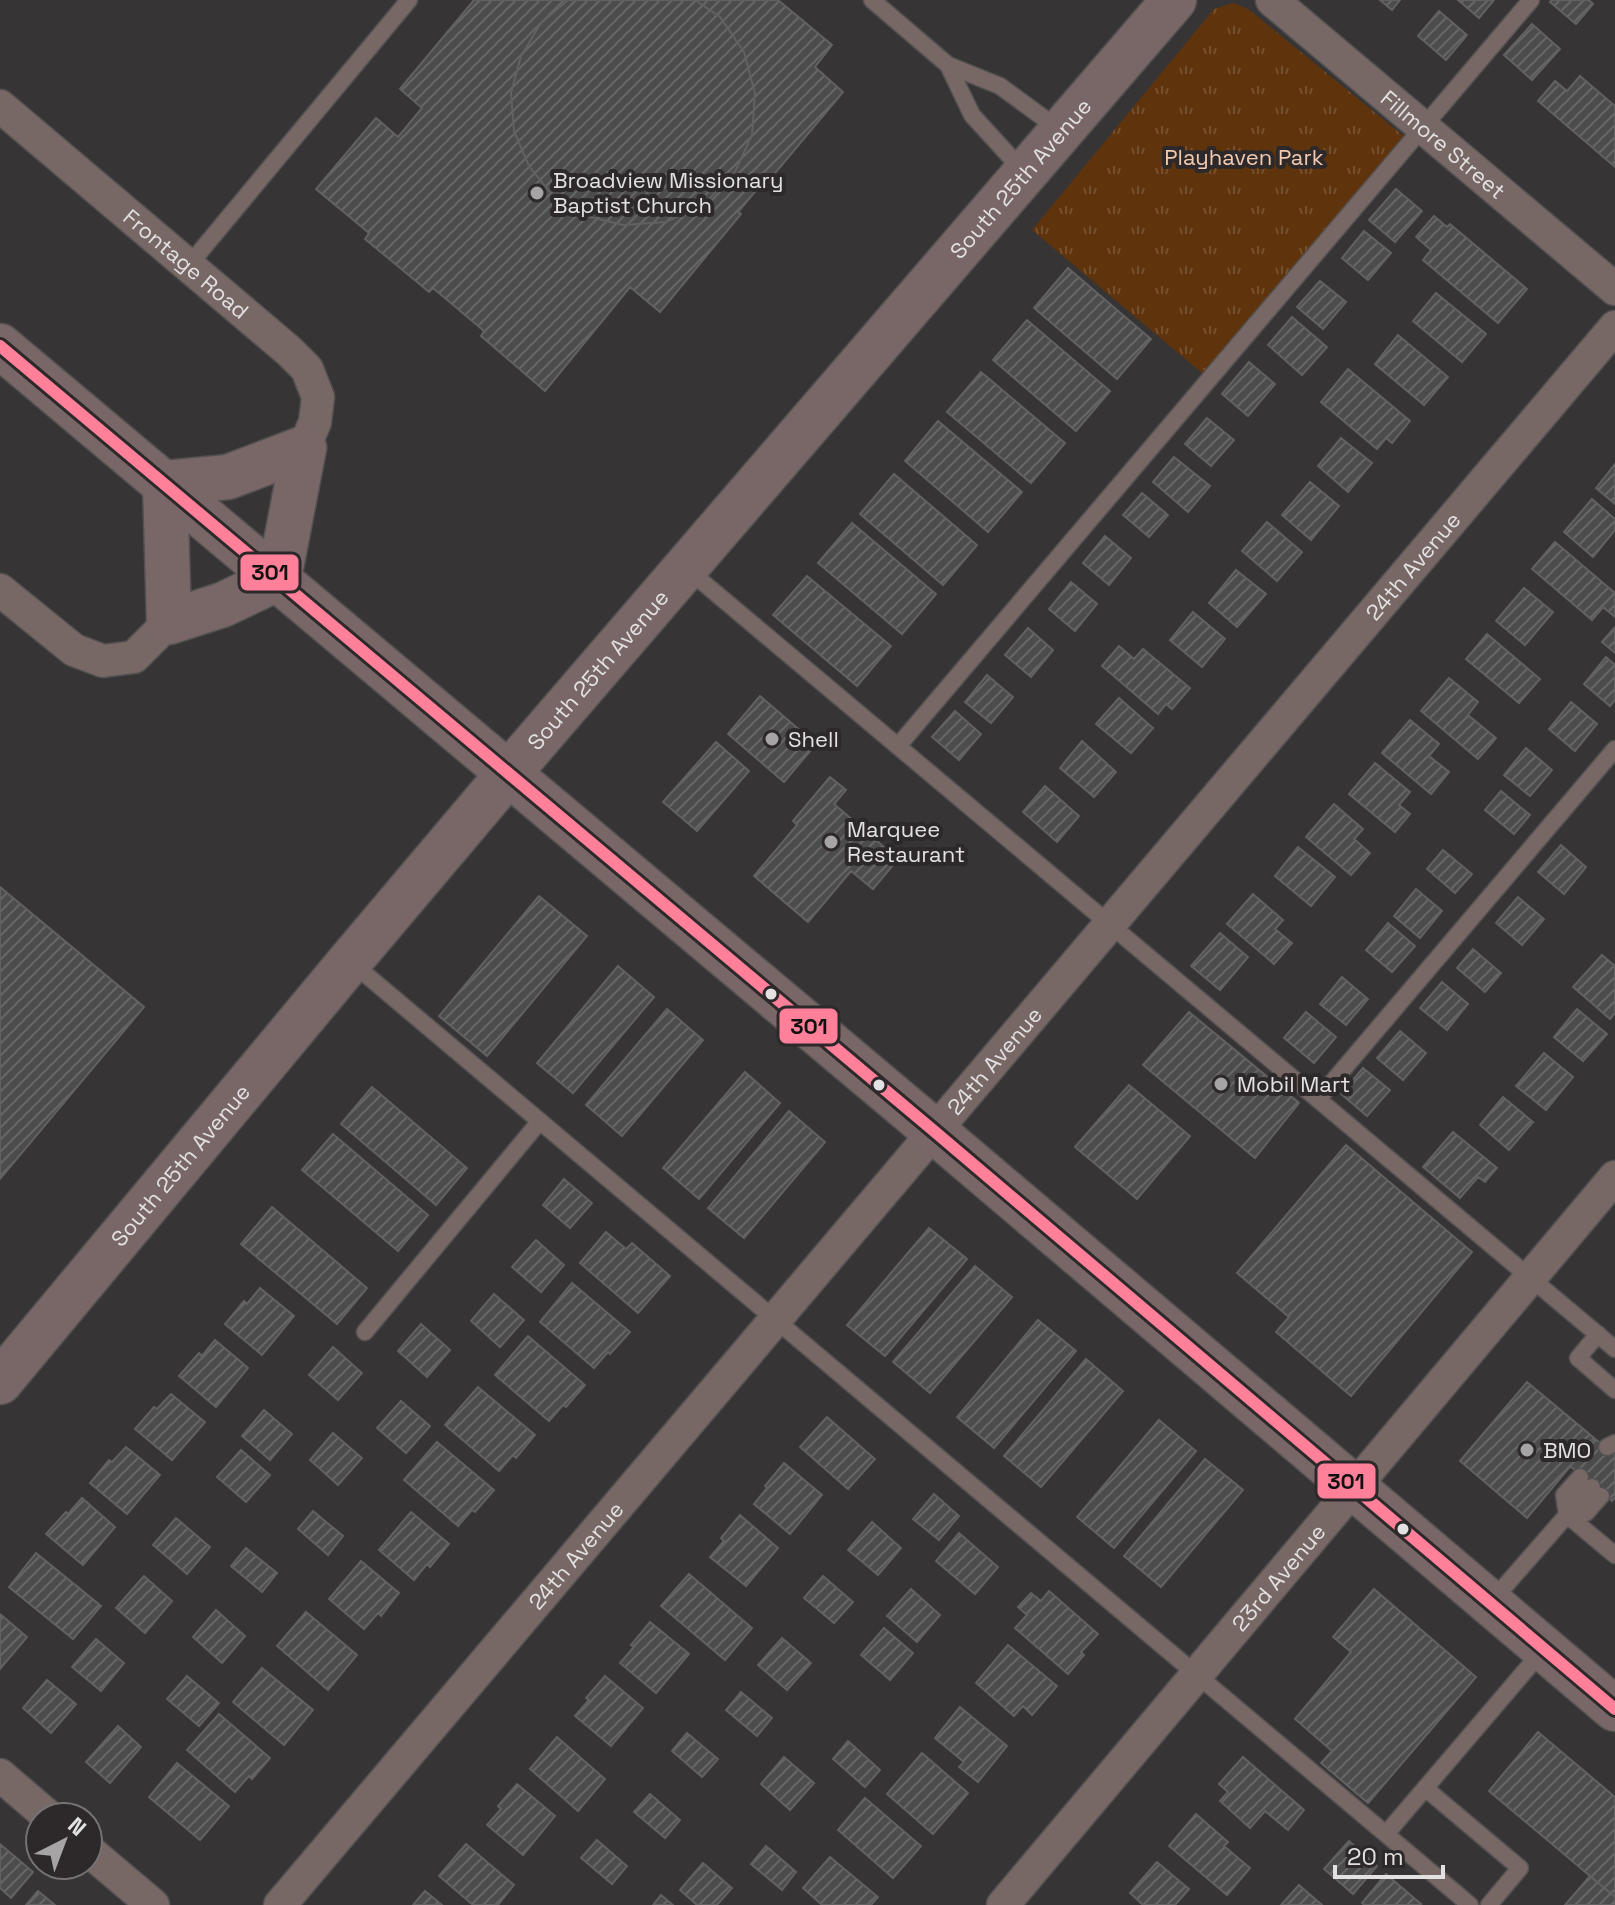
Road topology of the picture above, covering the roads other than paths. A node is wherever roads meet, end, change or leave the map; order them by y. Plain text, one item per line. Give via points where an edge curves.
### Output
1 (409, 0) edge
2 (872, 0) edge
3 (1174, 0) edge
4 (1272, 0) edge
5 (1531, 0) edge
6 (948, 65) junction
7 (0, 106) edge
8 (1424, 127) junction
9 (1062, 131) junction
10 (1026, 174) junction
11 (189, 265) junction
12 (1615, 289) edge
13 (1615, 327) edge
14 (0, 346) edge
15 (304, 448) junction
16 (165, 483) junction
17 (686, 568) junction
18 (279, 578) junction
19 (0, 590) edge
20 (169, 622) junction
21 (898, 746) junction
22 (1615, 749) edge
23 (508, 774) junction
24 (1110, 923) junction
25 (350, 961) junction
26 (1318, 1099) junction
27 (540, 1121) junction
28 (934, 1131) junction
29 (1615, 1177) edge
30 (1530, 1278) junction
31 (775, 1319) junction
32 (365, 1332) dead end
33 (1598, 1334) junction
34 (1615, 1349) edge
35 (0, 1382) edge
36 (1615, 1390) edge
37 (1354, 1488) junction
38 (1567, 1515) junction
39 (1614, 1551) edge
40 (1490, 1603) junction
41 (1544, 1648) junction
42 (1197, 1674) junction
43 (1615, 1709) edge
44 (0, 1775) edge
45 (1425, 1788) junction
46 (30, 1801) edge
47 (1386, 1834) junction
48 (104, 1864) edge
49 (153, 1905) edge
50 (280, 1905) edge
51 (1003, 1905) edge
52 (1470, 1905) edge
53 (1489, 1905) edge

1 - 11 lane
2 - 6 lane
3 - 9 main road, South 25th Avenue
4 - 8 street, Fillmore Street
5 - 8 lane
6 - 9 lane via 1000,86
6 - 10 lane via 972,115
7 - 11 street, Frontage Road
8 - 12 street, Fillmore Street
8 - 21 lane
9 - 10 main road, South 25th Avenue
10 - 17 main road, South 25th Avenue
11 - 15 street, Frontage Road via 307,369 318,397
13 - 24 street, 24th Avenue
14 - 16 main road
15 - 16 main road via 228,477
15 - 18 main road
16 - 18 main road
16 - 20 main road
17 - 21 lane
17 - 23 main road, South 25th Avenue
18 - 20 main road
18 - 23 main road
19 - 20 street via 74,650 103,661 134,657
21 - 24 lane
22 - 26 lane
23 - 25 main road, South 25th Avenue
23 - 28 main road
24 - 26 lane
24 - 28 street, 24th Avenue
25 - 27 lane
25 - 35 main road, South 25th Avenue
26 - 30 lane
27 - 31 lane
27 - 32 lane
28 - 31 street, 24th Avenue
28 - 37 main road
29 - 30 street, 23rd Avenue
30 - 33 lane
30 - 37 street, 23rd Avenue
31 - 42 lane
31 - 50 street, 24th Avenue
33 - 34 lane
33 - 36 lane via 1578,1358
37 - 40 main road
37 - 42 street, 23rd Avenue
38 - 38 lane via 1564,1495 1591,1486 1586,1513
38 - 39 lane
38 - 40 lane
40 - 41 main road
41 - 43 main road
41 - 45 lane
42 - 47 lane
42 - 51 street, 23rd Avenue
44 - 46 street
45 - 47 lane
45 - 53 lane via 1520,1868
47 - 52 lane
48 - 49 street

